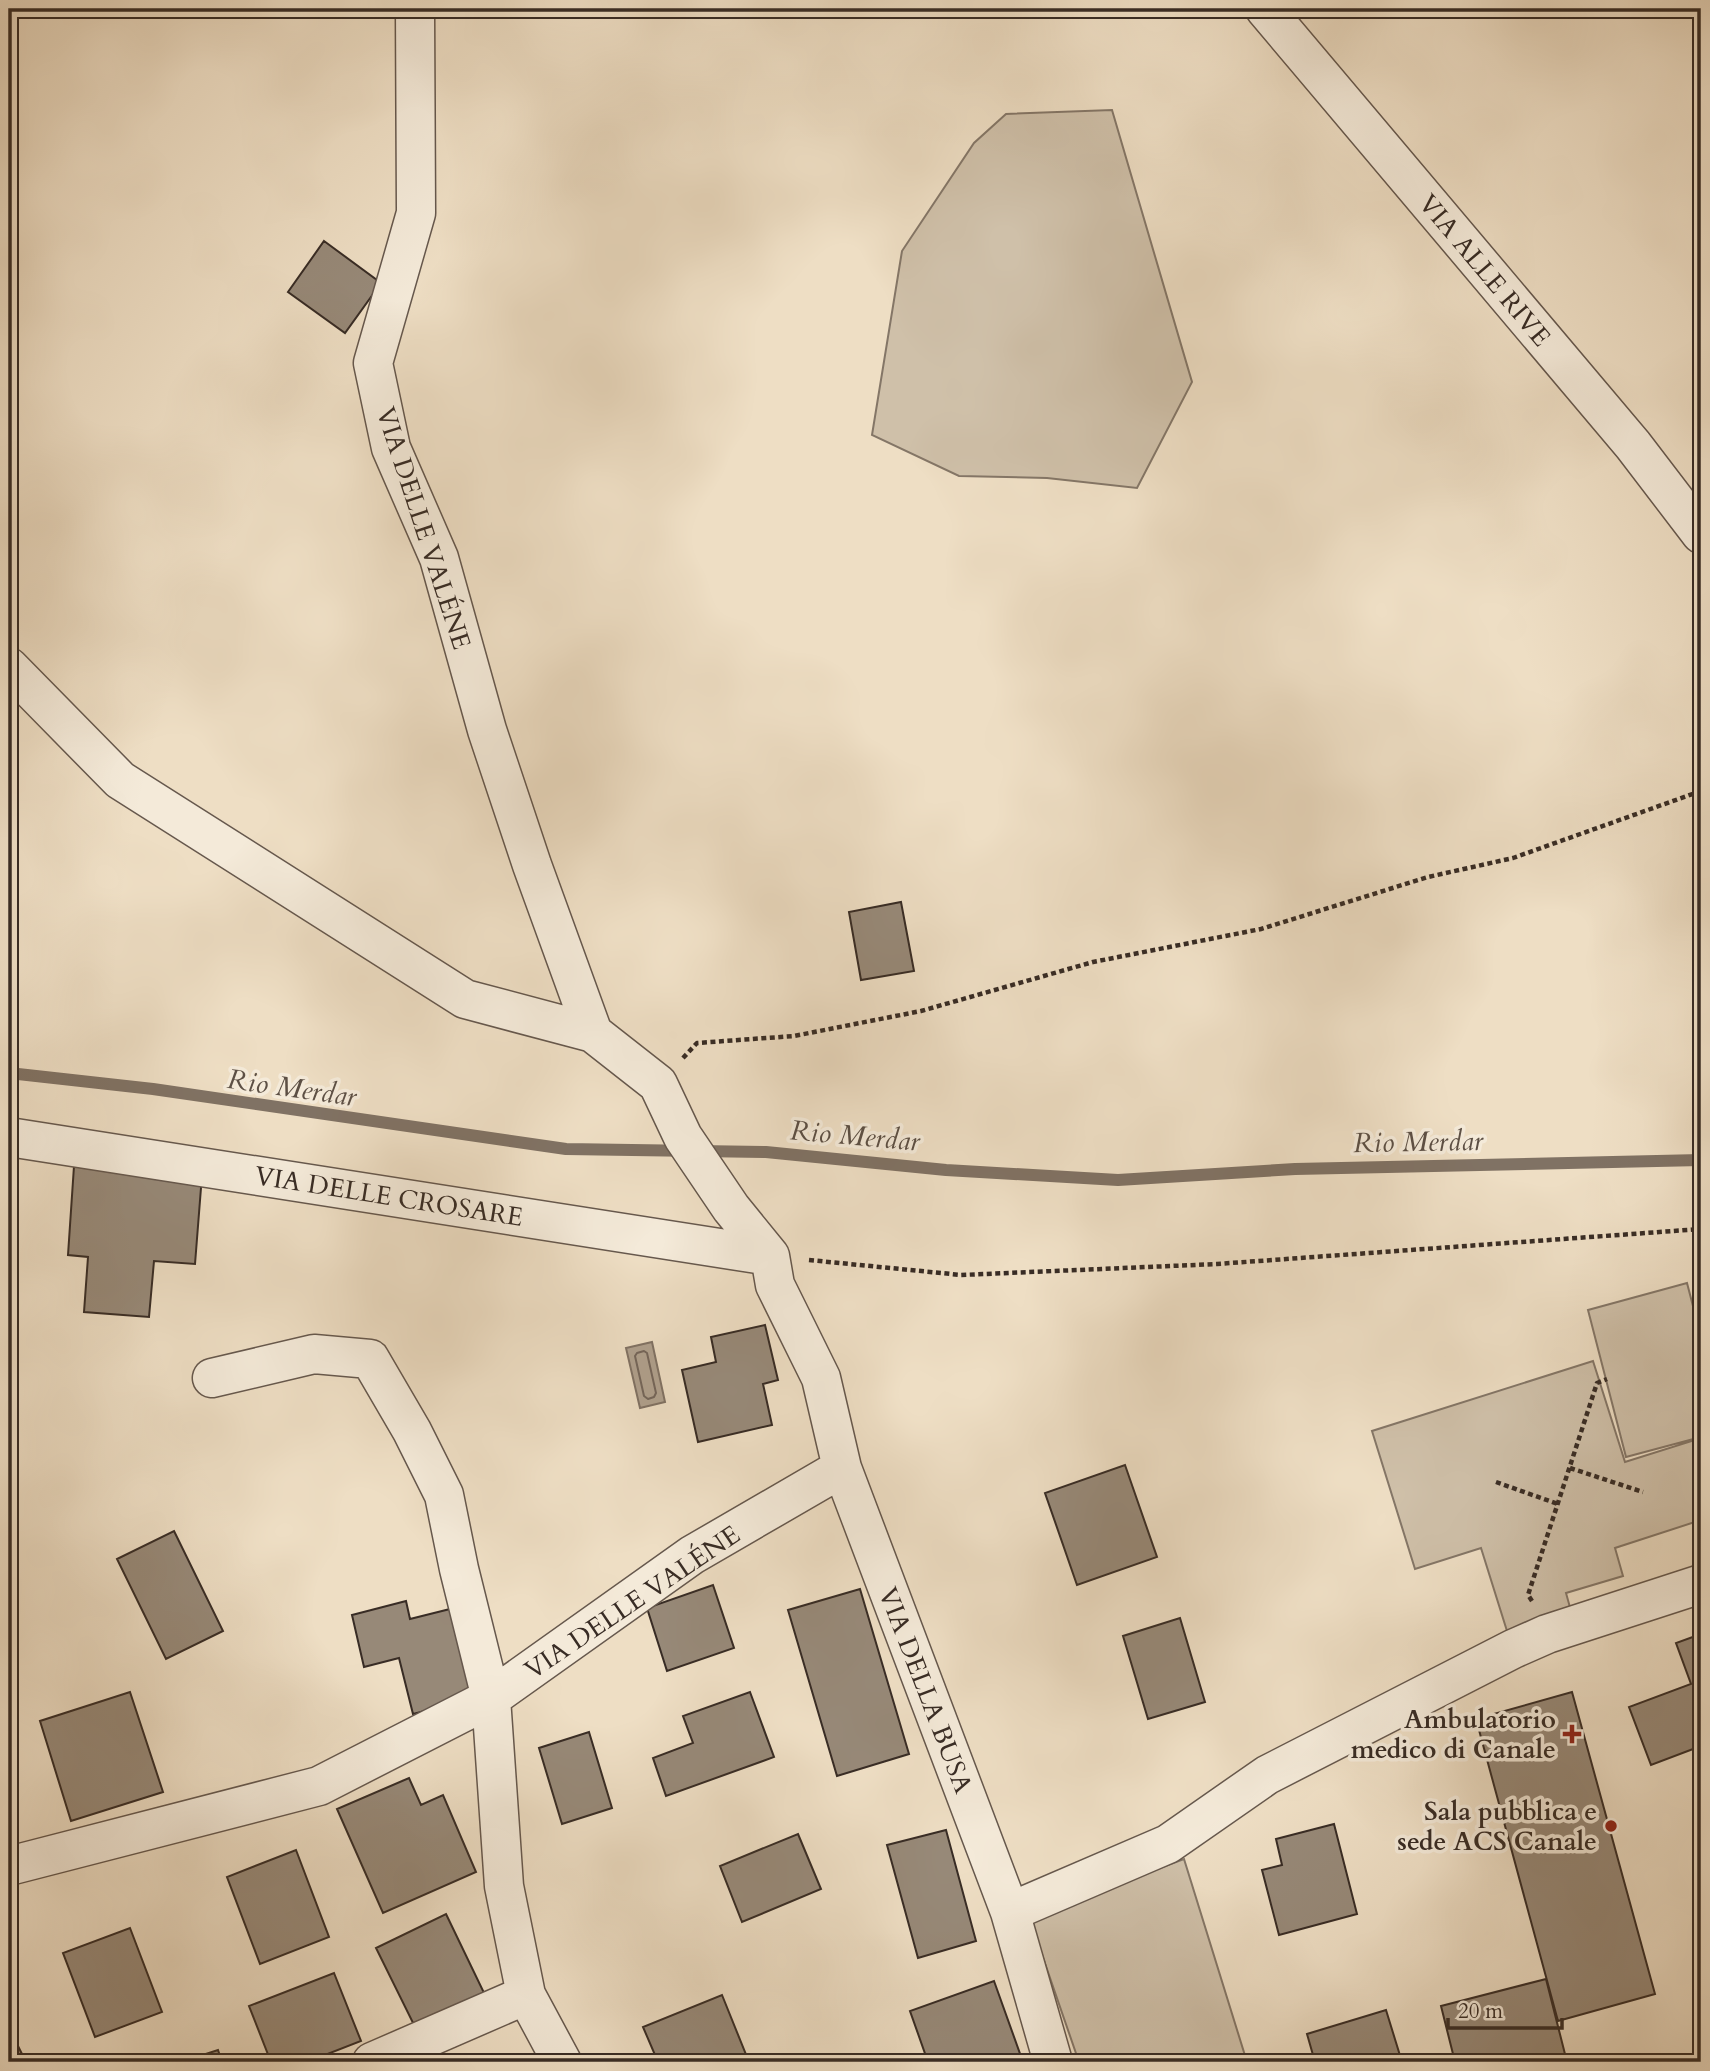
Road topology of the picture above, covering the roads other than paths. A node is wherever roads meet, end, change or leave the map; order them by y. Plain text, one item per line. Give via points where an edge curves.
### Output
1 (415, 9) edge
2 (1265, 9) edge
3 (1701, 534) edge
4 (9, 667) edge
5 (593, 1033) junction
6 (9, 1138) edge
7 (770, 1256) junction
8 (212, 1378) dead end
9 (842, 1468) junction
10 (1701, 1584) edge
11 (491, 1698) junction
12 (9, 1866) edge
13 (1010, 1912) junction
14 (526, 1996) junction
15 (372, 2062) edge
16 (562, 2062) edge
17 (1053, 2062) edge

1 - 5 street, VIA DELLE VALÉNE via 416,213 373,363 391,448 439,558 486,730
2 - 3 street, VIA ALLE RIVE via 1633,445
4 - 5 street via 120,780 465,999
5 - 7 street via 659,1084 683,1137
6 - 7 street, VIA DELLE CROSARE
7 - 9 street via 775,1285 821,1378
8 - 11 street via 314,1354 370,1359 444,1495
9 - 11 street, VIA DELLE VALÉNE via 692,1555
9 - 13 street, VIA DELLA BUSA
10 - 13 street via 1513,1649 1267,1776 1168,1844
11 - 12 street, VIA DELLE VALÉNE via 319,1786
11 - 14 street via 504,1886
13 - 17 street, VIA DELLA BUSA
14 - 15 street
14 - 16 street

